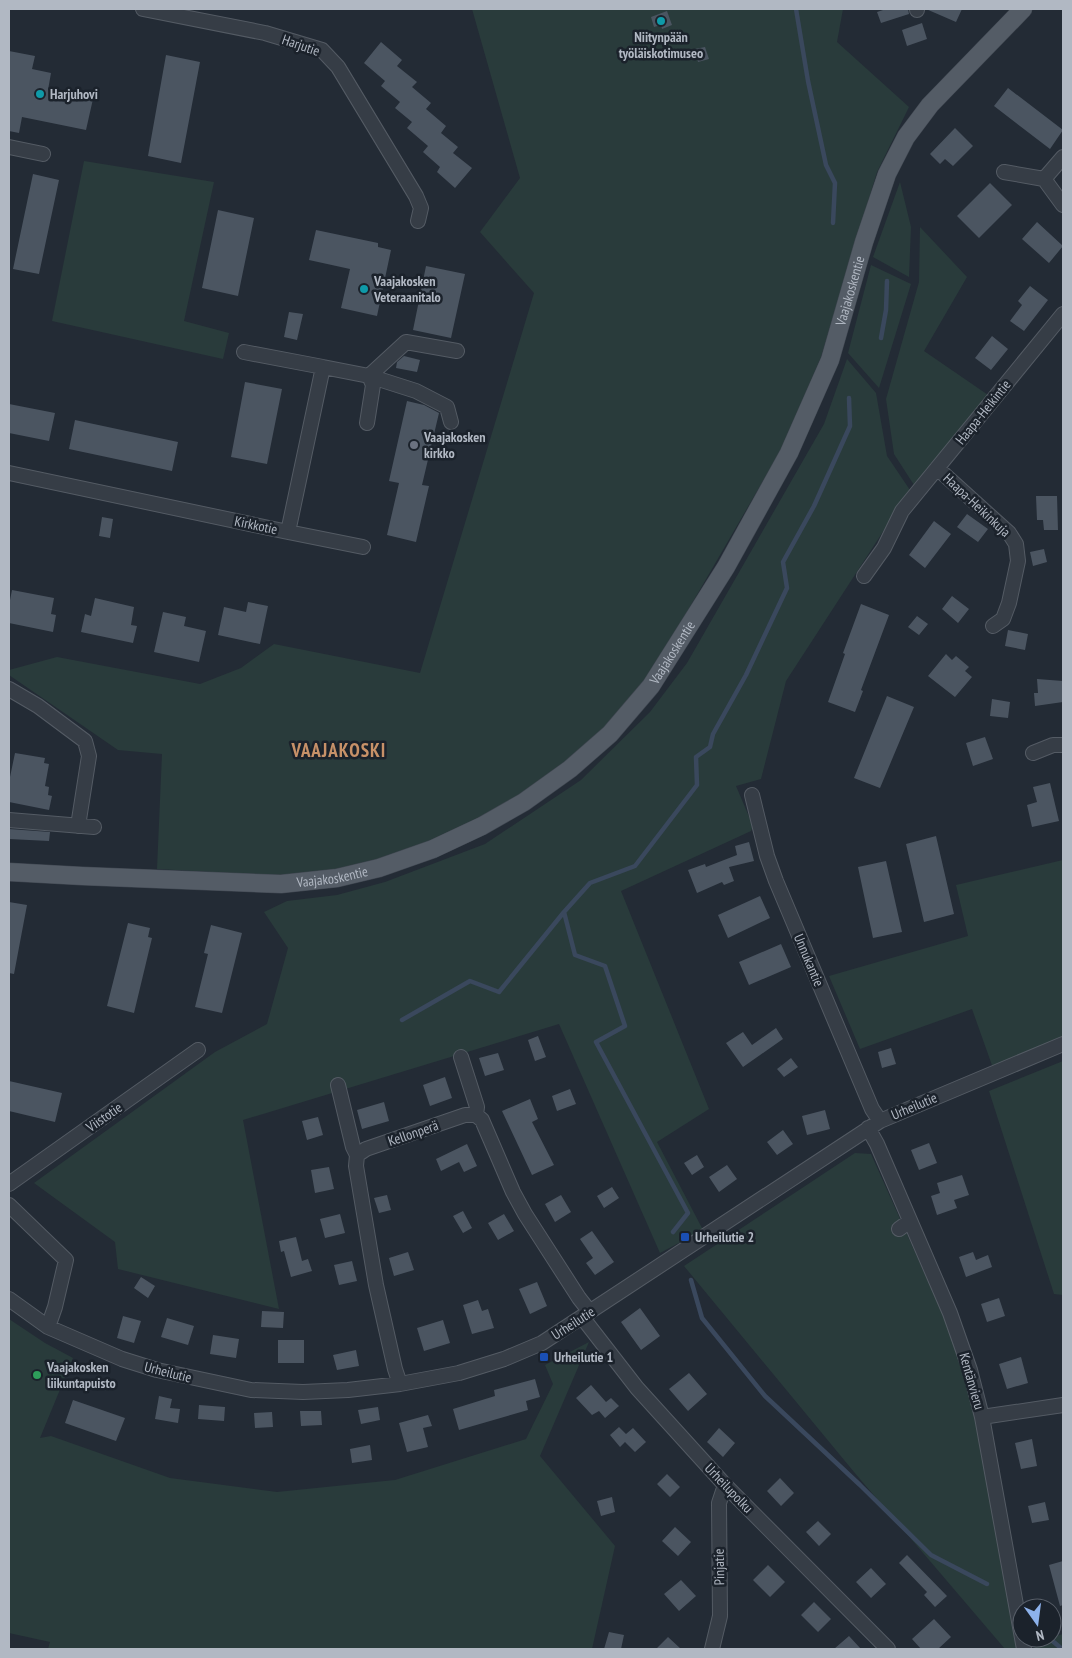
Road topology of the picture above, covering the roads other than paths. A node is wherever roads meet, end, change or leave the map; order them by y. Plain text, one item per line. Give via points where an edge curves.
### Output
1 (143, 9) edge
2 (1023, 9) edge
3 (9, 147) edge
4 (43, 154) dead end
5 (1063, 157) edge
6 (1004, 172) dead end
7 (1044, 179) junction
8 (1063, 205) edge
9 (418, 221) dead end
10 (1063, 314) edge
11 (1059, 328) edge
12 (457, 351) dead end
13 (244, 352) dead end
14 (323, 367) junction
15 (369, 376) junction
16 (451, 422) dead end
17 (368, 423) dead end
18 (937, 468) junction
19 (9, 473) edge
20 (288, 532) junction
21 (363, 547) dead end
22 (864, 576) dead end
23 (993, 626) dead end
24 (9, 688) edge
25 (1063, 745) edge
26 (1032, 753) dead end
27 (752, 795) dead end
28 (9, 820) edge
29 (78, 826) junction
30 (94, 827) dead end
31 (9, 872) edge
32 (1063, 1044) edge
33 (198, 1050) dead end
34 (461, 1057) dead end
35 (338, 1085) dead end
36 (476, 1115) junction
37 (880, 1121) junction
38 (868, 1128) junction
39 (357, 1155) junction
40 (9, 1184) edge
41 (9, 1205) edge
42 (9, 1299) edge
43 (586, 1315) junction
44 (48, 1327) junction
45 (400, 1384) junction
46 (1063, 1405) edge
47 (982, 1417) junction
48 (725, 1485) junction
49 (712, 1649) edge
50 (888, 1649) edge
51 (1024, 1649) edge

1 - 9 street, Harjutie via 265,33 322,50 338,67 416,196 421,208
2 - 31 main road, Vaajakoskentie via 930,105 906,137 887,174 869,225 830,360 789,453 726,567 651,686 610,734 570,769 516,807 433,849 379,868 336,878 281,884
3 - 4 street
5 - 7 street
6 - 7 street
7 - 8 street
10 - 11 street, Haapa-Heikintie
11 - 18 street, Haapa-Heikintie
12 - 15 street via 406,342
13 - 14 street
14 - 15 street
14 - 20 street, Kirkkotie
15 - 16 street via 416,391 447,407
15 - 17 street via 372,385
18 - 22 street, Haapa-Heikintie via 902,511 884,548
18 - 23 street, Haapa-Heikinkuja via 1009,533 1016,544 1018,561 1009,603 1003,619
19 - 20 street, Kirkkotie
20 - 21 street
24 - 29 street via 85,741 89,756
25 - 26 street
27 - 37 street, Unnukantie via 776,881
28 - 29 street
29 - 30 street
32 - 37 street, Urheilutie
33 - 40 street, Viistotie
34 - 36 street via 477,1107
35 - 39 street
36 - 39 street, Kellonperä via 466,1115
36 - 43 street via 482,1120 525,1214 579,1298
37 - 38 street, Urheilutie
38 - 43 street, Urheilutie
38 - 47 street, Kentänvieru via 877,1144 904,1225 950,1313
39 - 45 street via 356,1166 376,1285
41 - 44 street via 66,1260
42 - 44 street, Urheilutie
43 - 45 street, Urheilutie via 542,1343 504,1359 459,1373
43 - 48 street, Urheilupolku via 637,1388
44 - 45 street, Urheilutie via 157,1370 252,1390 302,1392
46 - 47 street
47 - 51 street, Kentänvieru
48 - 49 street, Pinjatie via 719,1503 720,1616
48 - 50 street, Urheilupolku

